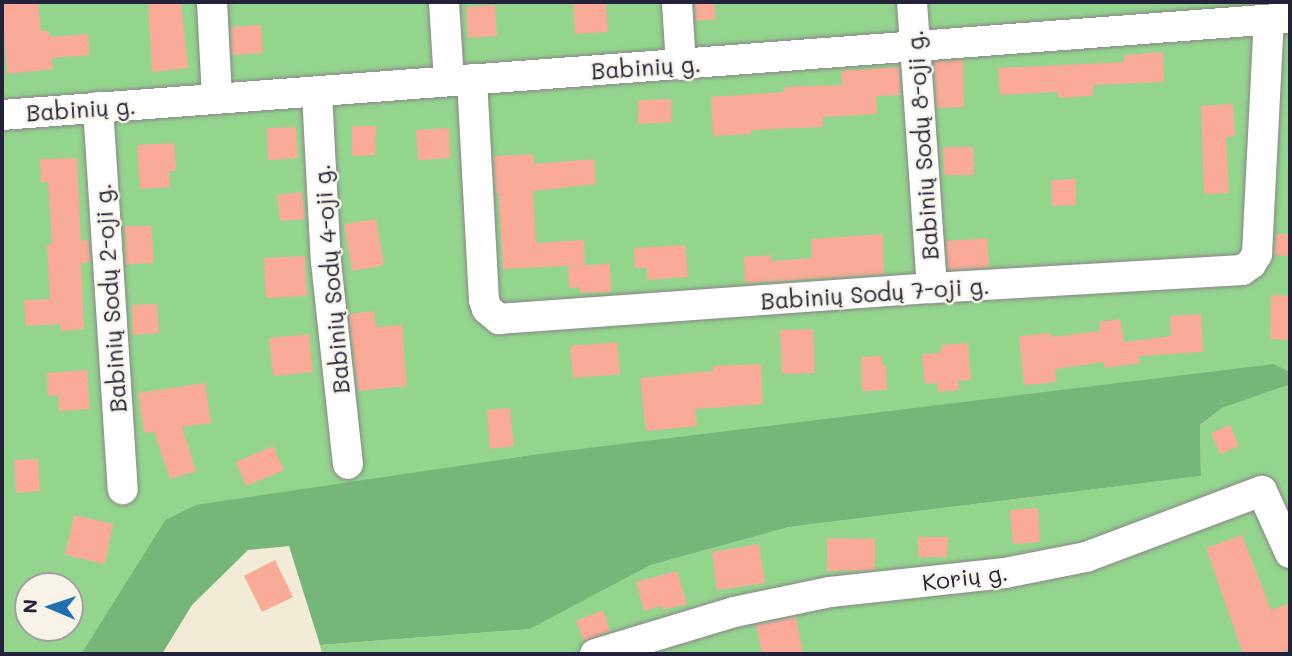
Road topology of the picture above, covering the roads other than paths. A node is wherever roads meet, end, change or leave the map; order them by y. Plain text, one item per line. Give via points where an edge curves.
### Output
1 (212, 2) edge
2 (444, 2) edge
3 (677, 2) edge
4 (912, 2) edge
5 (1145, 15) edge
6 (1280, 19) edge
7 (915, 48) junction
8 (681, 65) junction
9 (460, 80) junction
10 (317, 93) junction
11 (217, 99) junction
12 (98, 107) junction
13 (2, 115) edge
14 (932, 288) junction
15 (348, 464) dead end
16 (124, 489) dead end
17 (1290, 553) edge
18 (595, 654) edge

1 - 11 street
2 - 9 street
3 - 8 street
4 - 7 street, Babinių Sodų 8-oji g.
5 - 6 street, Babinių g.
5 - 7 street, Babinių g.
6 - 14 street, Babinių Sodų 7-oji g. via 1256,254 1251,264 1242,270
7 - 8 street, Babinių g.
7 - 14 street, Babinių Sodų 8-oji g.
8 - 9 street, Babinių g.
9 - 10 street, Babinių g.
9 - 14 street, Babinių Sodų 7-oji g. via 484,300 486,309 499,319
10 - 11 street, Babinių g.
10 - 15 street, Babinių Sodų 4-oji g. via 326,262
11 - 12 street, Babinių g.
12 - 13 street, Babinių g.
12 - 16 street, Babinių Sodų 2-oji g.
17 - 18 street, Korių g. via 1262,491 1087,558 1005,573 830,592 734,612

